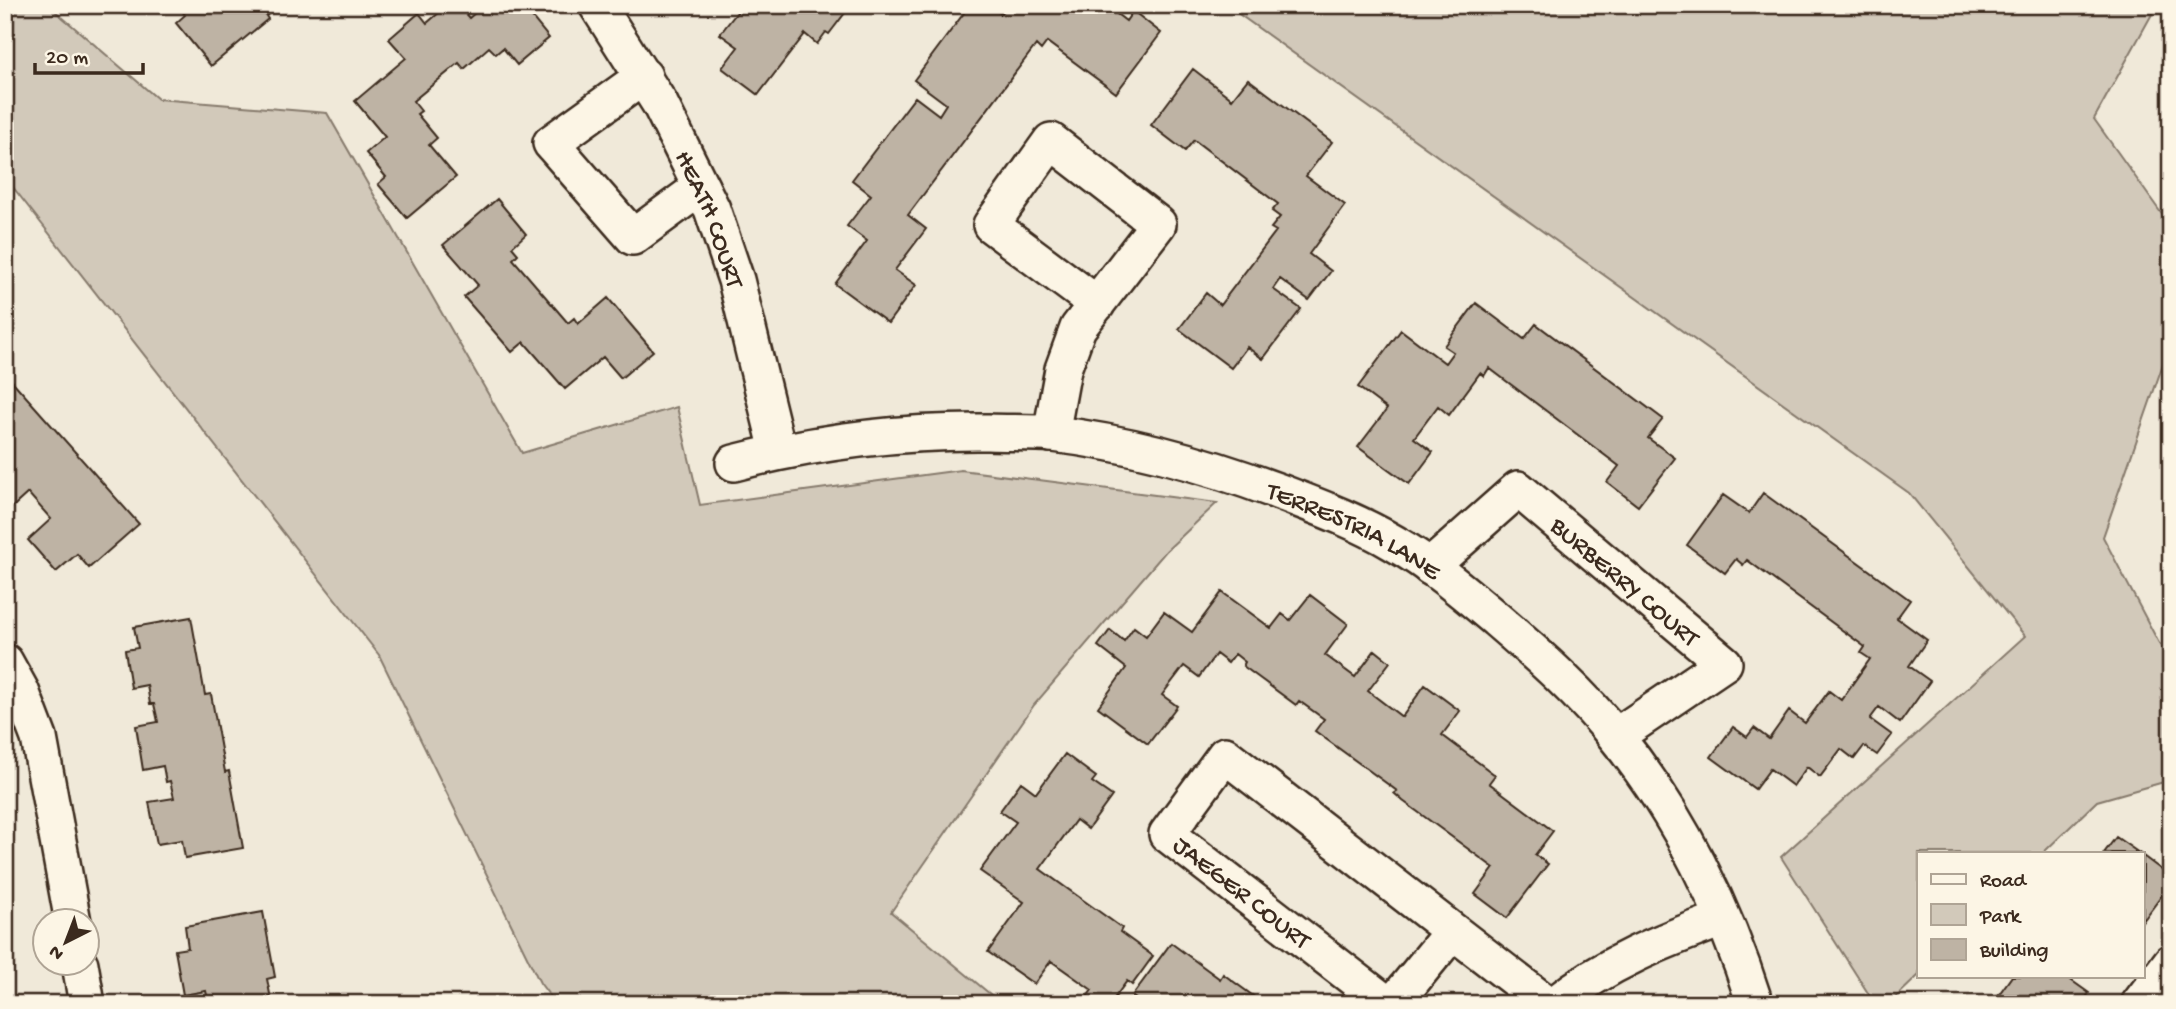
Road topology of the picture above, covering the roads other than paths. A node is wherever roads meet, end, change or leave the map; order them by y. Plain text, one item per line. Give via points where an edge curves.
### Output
1 (612, 11) edge
2 (643, 76) junction
3 (701, 187) junction
4 (1097, 304) junction
5 (1051, 434) junction
6 (778, 452) junction
7 (734, 463) dead end
8 (1430, 567) junction
9 (5, 662) edge
10 (1616, 736) junction
11 (70, 908) edge
12 (1722, 919) junction
13 (1452, 932) junction
14 (2171, 962) edge
15 (83, 978) edge
16 (88, 1004) edge
17 (1387, 1004) edge
18 (1393, 1004) edge
19 (1547, 1004) edge
20 (1555, 1004) edge
21 (1755, 1004) edge
22 (2139, 1004) edge

1 - 2 street, HEATH COURT
2 - 3 street, HEATH COURT
2 - 3 street via 551,143 633,237
3 - 6 street, HEATH COURT via 736,280
4 - 4 street via 1158,224 1051,141 991,225
4 - 5 street via 1073,340
5 - 6 street, TERRESTRIA LANE via 918,432
5 - 8 street, TERRESTRIA LANE via 1210,467 1312,504 1395,543
6 - 7 street, TERRESTRIA LANE
8 - 10 street, TERRESTRIA LANE via 1528,646
8 - 10 street, BURBERRY COURT via 1518,489 1724,663
9 - 11 street via 40,738
10 - 12 street, TERRESTRIA LANE via 1676,824
12 - 20 street via 1623,958
12 - 21 street, TERRESTRIA LANE
13 - 17 street, JAEGER COURT via 1225,755 1167,834
13 - 18 street
13 - 19 street, JAEGER COURT
14 - 22 street
15 - 16 street

